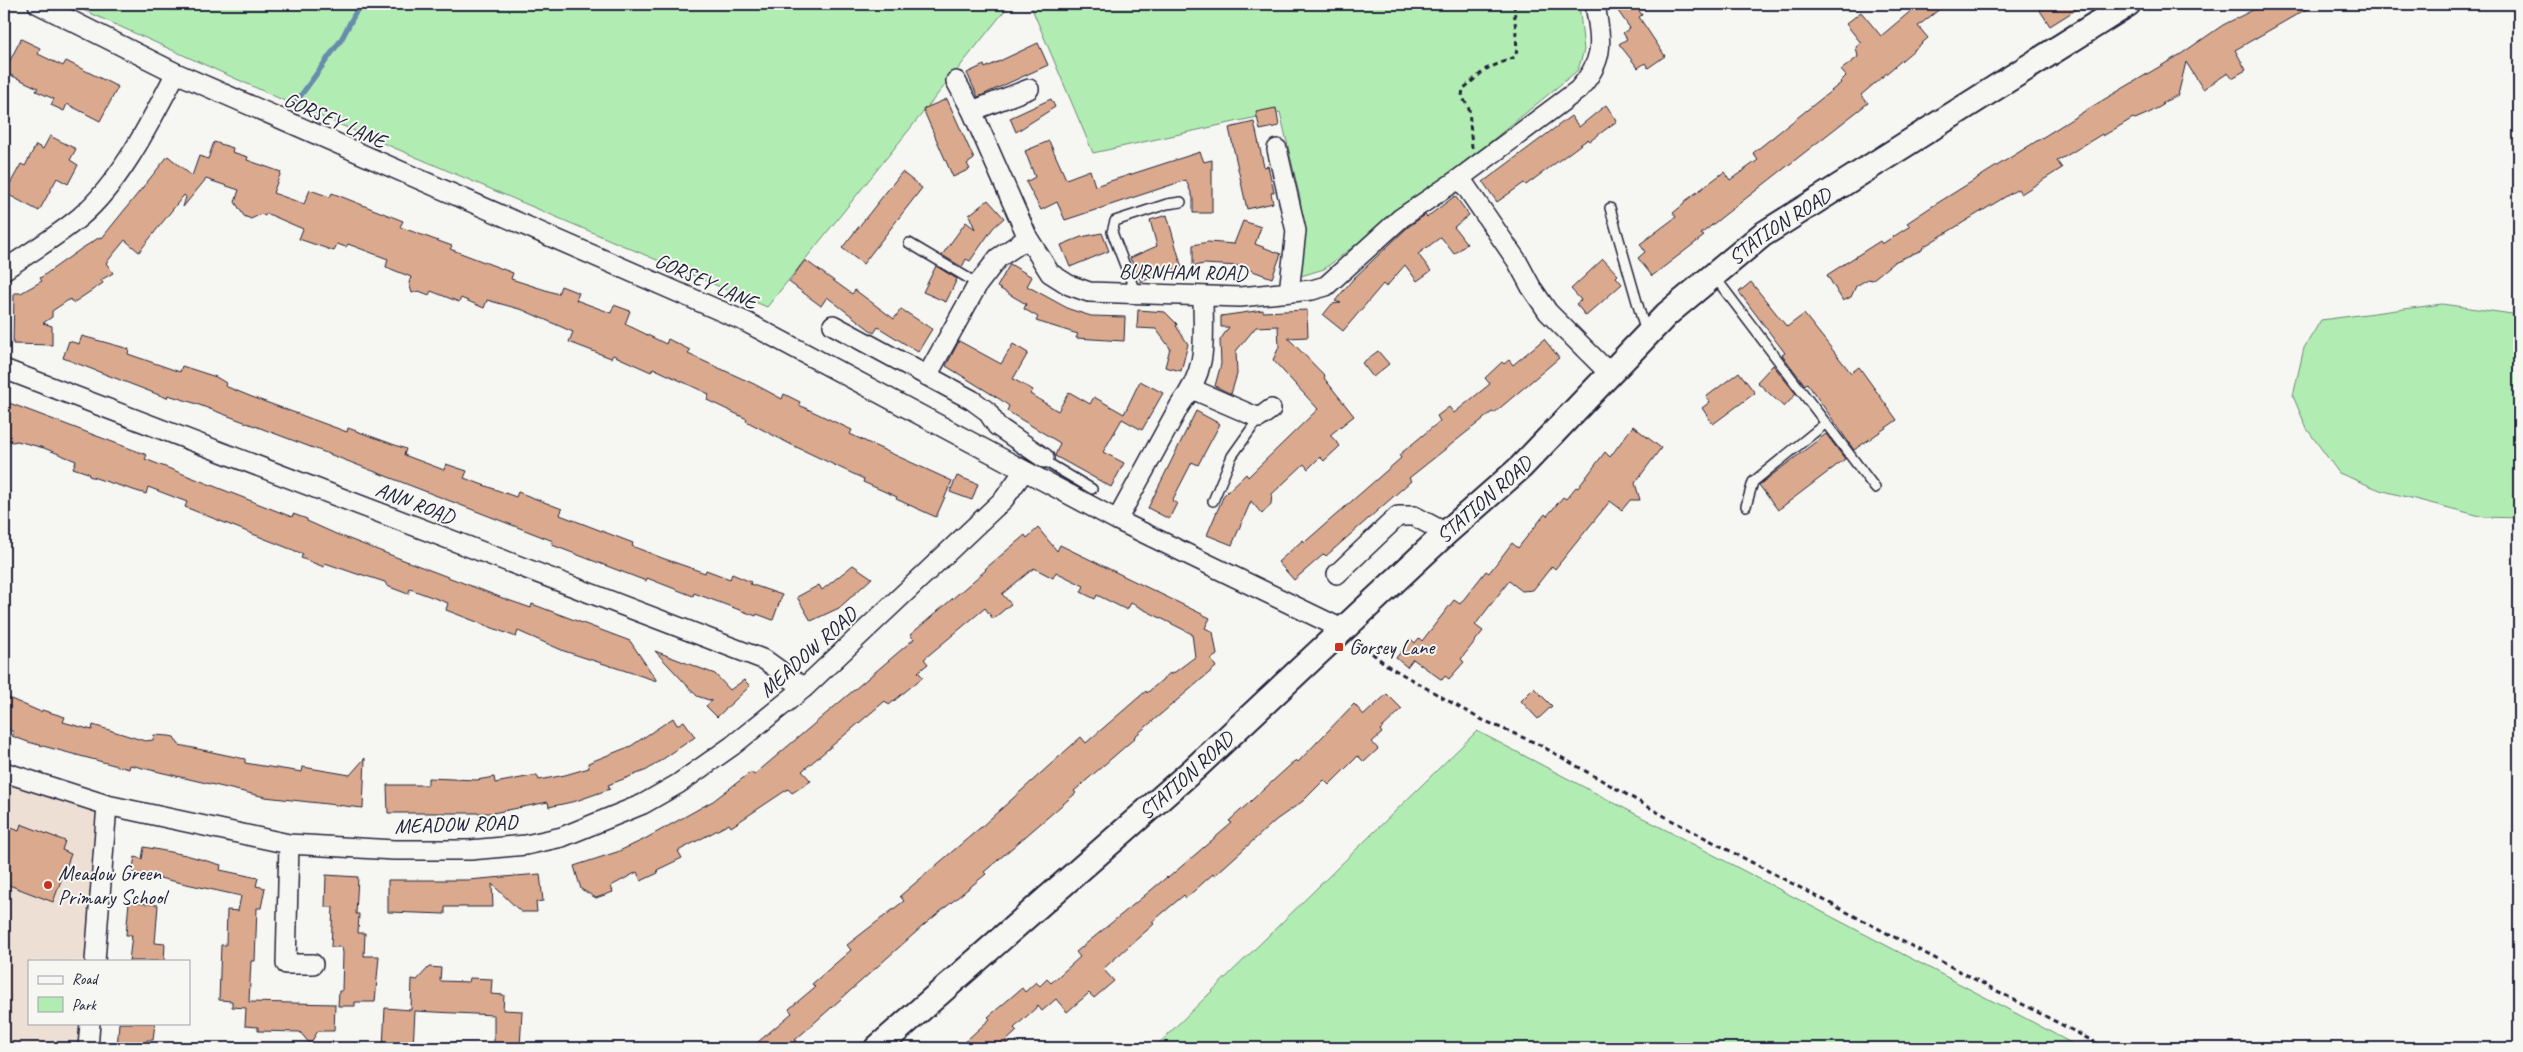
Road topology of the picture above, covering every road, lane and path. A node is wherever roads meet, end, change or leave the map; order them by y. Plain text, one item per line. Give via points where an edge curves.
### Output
1 (38, 4) edge
2 (1514, 4) edge
3 (1595, 4) edge
4 (2128, 4) edge
5 (176, 74) junction
6 (956, 81) dead end
7 (1029, 89) dead end
8 (972, 111) junction
9 (1277, 149) dead end
10 (1482, 161) junction
11 (1460, 178) junction
12 (1182, 202) dead end
13 (1610, 208) dead end
14 (1028, 238) junction
15 (909, 243) dead end
16 (4, 270) edge
17 (1714, 276) junction
18 (978, 284) junction
19 (1289, 292) junction
20 (1136, 295) junction
21 (1203, 297) junction
22 (833, 325) dead end
23 (1647, 336) junction
24 (4, 369) edge
25 (1610, 374) junction
26 (926, 376) junction
27 (1192, 390) junction
28 (1265, 413) joint
29 (1826, 423) junction
30 (1044, 458) joint
31 (1024, 471) junction
32 (1875, 488) dead end
33 (1092, 489) dead end
34 (1213, 501) dead end
35 (1746, 506) dead end
36 (1117, 520) junction
37 (1446, 534) junction
38 (1337, 574) dead end
39 (1342, 629) junction
40 (804, 688) junction
41 (4, 772) edge
42 (107, 805) junction
43 (289, 844) junction
44 (95, 960) edge
45 (313, 964) dead end
46 (90, 1024) edge
47 (88, 1048) edge
48 (877, 1048) edge
49 (2106, 1048) edge

1 - 5 street, GORSEY LANE
2 - 10 path via 1515,57 1486,68 1463,89 1462,96 1469,110 1472,150
3 - 10 street, BURNHAM ROAD via 1601,43 1593,74 1578,90
4 - 17 street, STATION ROAD via 1762,235
5 - 16 street via 141,139 106,188 80,217
5 - 31 street, GORSEY LANE via 746,322
6 - 8 street, BURNHAM ROAD
7 - 8 street
8 - 14 street, BURNHAM ROAD
9 - 19 street via 1296,232
10 - 11 street, BURNHAM ROAD
11 - 19 street, BURNHAM ROAD via 1401,218 1326,286
11 - 25 street via 1548,312
12 - 20 lane via 1144,211 1115,221 1113,225 1112,232
13 - 23 lane
14 - 18 street via 998,258
14 - 20 street, BURNHAM ROAD via 1050,273 1069,286 1089,292
15 - 18 lane
17 - 23 street, STATION ROAD via 1667,314
17 - 29 lane
18 - 26 street
19 - 21 street, BURNHAM ROAD
20 - 21 street, BURNHAM ROAD
21 - 27 street via 1201,367
22 - 26 street
23 - 25 street, STATION ROAD
24 - 40 street, ANN ROAD via 765,660
25 - 37 street, STATION ROAD via 1521,467
26 - 30 street via 972,400 997,426
27 - 28 street
27 - 36 street via 1180,405
28 - 34 lane via 1232,456
29 - 32 lane
29 - 35 lane via 1753,482
30 - 33 lane
31 - 36 street, GORSEY LANE
31 - 40 street, MEADOW ROAD via 1004,499
36 - 39 street, GORSEY LANE
37 - 38 street via 1414,516 1398,516
37 - 39 street, STATION ROAD
39 - 48 street, STATION ROAD via 1193,770
39 - 49 path via 1388,666 1478,718 1538,744 1673,821
40 - 43 street, MEADOW ROAD via 678,784 644,804 562,837 526,845 470,850 394,850
41 - 42 street, MEADOW ROAD
42 - 43 street, MEADOW ROAD
42 - 44 street
43 - 45 street via 286,964
46 - 47 street

